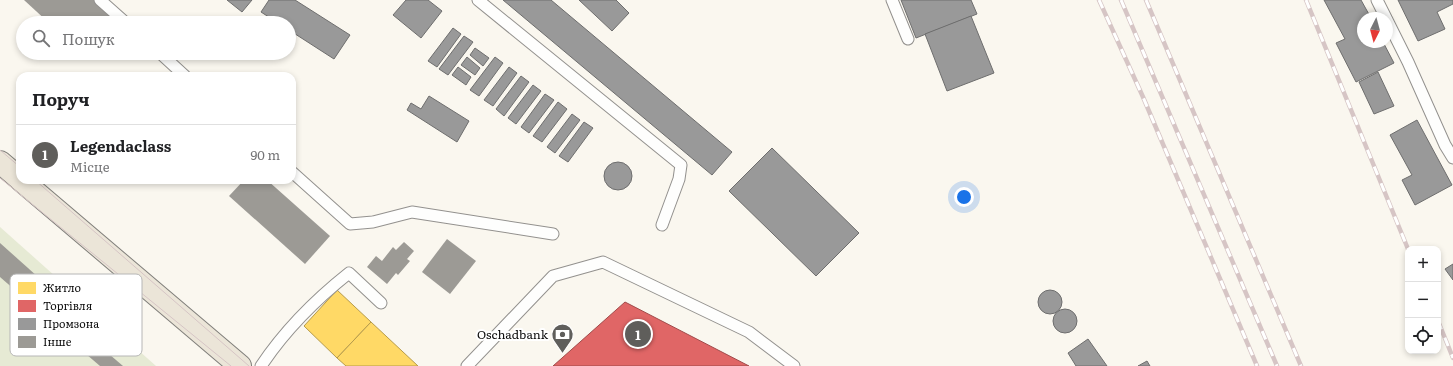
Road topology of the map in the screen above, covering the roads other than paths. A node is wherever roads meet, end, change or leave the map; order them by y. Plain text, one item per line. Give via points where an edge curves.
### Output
1 (100, 0) edge
2 (478, 0) edge
3 (892, 0) edge
4 (1377, 0) edge
5 (1383, 12) edge
6 (118, 16) edge
7 (1393, 31) edge
8 (908, 39) dead end
9 (168, 60) edge
10 (181, 72) edge
11 (1453, 158) edge
12 (0, 162) edge
13 (16, 176) edge
14 (296, 176) edge
15 (25, 184) edge
16 (662, 225) dead end
17 (553, 234) dead end
18 (131, 274) edge
19 (142, 283) edge
20 (381, 303) dead end
21 (240, 366) edge
22 (261, 366) edge
23 (468, 366) edge
24 (794, 366) edge

1 - 6 lane
2 - 16 lane via 681,165 679,179
3 - 8 lane
4 - 5 lane
7 - 11 lane
9 - 10 lane
12 - 13 main road
14 - 17 lane via 350,224 373,222 412,212
15 - 18 main road
19 - 21 main road
20 - 22 lane via 349,273 296,320
23 - 24 lane via 553,276 603,262 749,332

